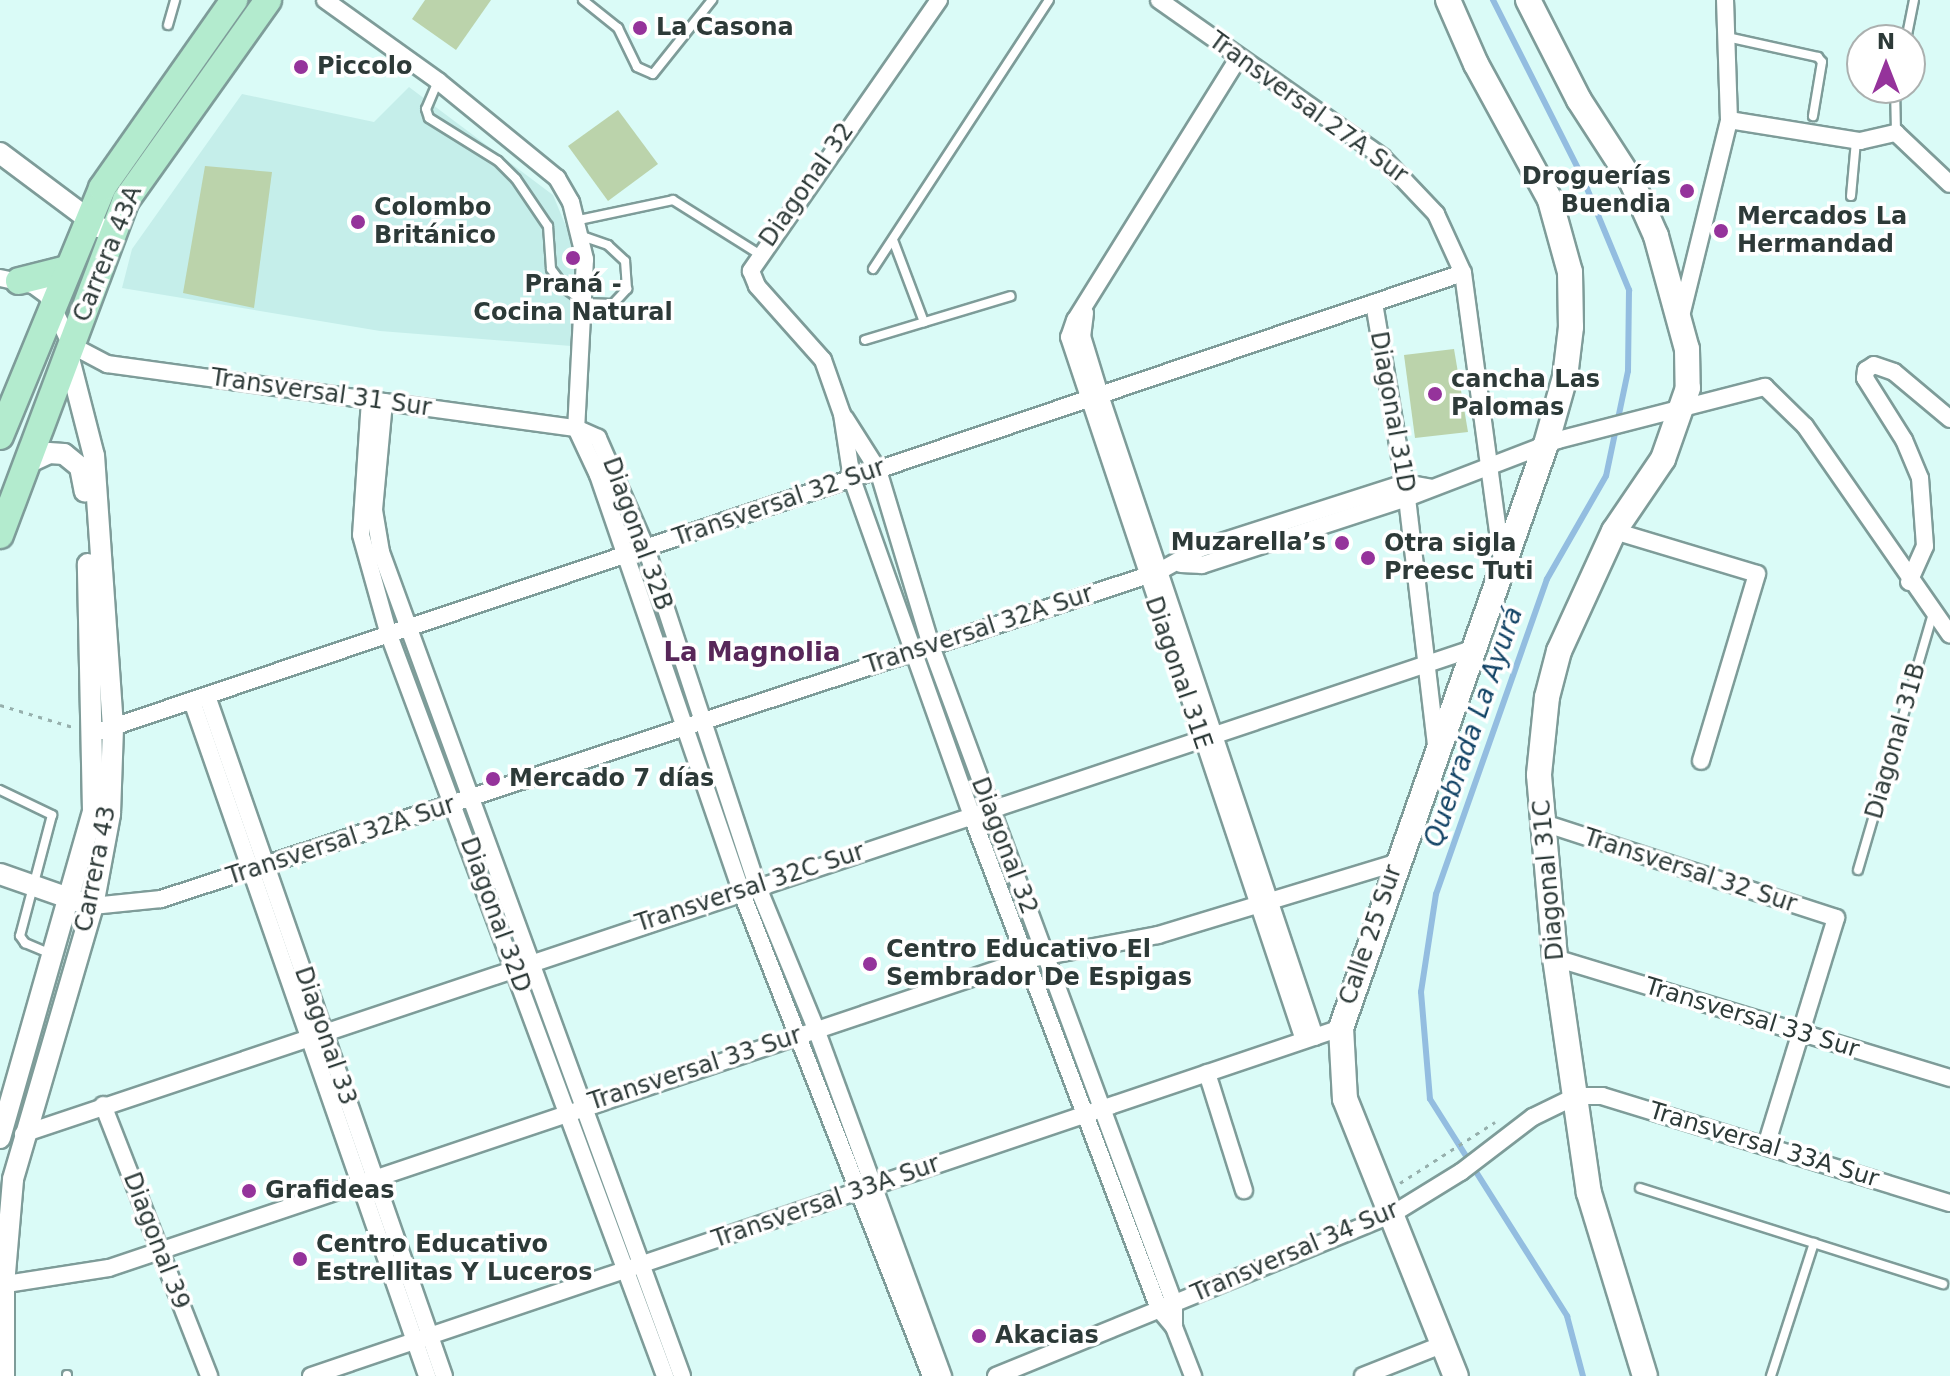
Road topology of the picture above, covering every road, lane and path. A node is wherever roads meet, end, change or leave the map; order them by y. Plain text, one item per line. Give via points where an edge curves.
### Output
1 (175, 0) edge
2 (234, 0) edge
3 (268, 0) edge
4 (325, 0) edge
5 (583, 0) edge
6 (712, 0) edge
7 (939, 0) edge
8 (1049, 0) edge
9 (1159, 0) edge
10 (1448, 0) edge
11 (1528, 0) edge
12 (1725, 0) edge
13 (1914, 0) edge
14 (1909, 24) edge
15 (168, 25) dead end
16 (1727, 37) junction
17 (1239, 57) junction
18 (438, 81) junction
19 (1895, 104) edge
20 (1813, 116) dead end
21 (1729, 120) junction
22 (1896, 133) junction
23 (1856, 141) junction
24 (0, 153) edge
25 (1950, 184) edge
26 (1851, 196) dead end
27 (87, 221) junction
28 (580, 228) junction
29 (112, 232) junction
30 (893, 240) junction
31 (759, 254) junction
32 (67, 269) junction
33 (873, 269) dead end
34 (1463, 273) junction
35 (9, 279) edge
36 (1011, 296) dead end
37 (585, 303) junction
38 (1374, 303) junction
39 (53, 310) junction
40 (1681, 316) junction
41 (924, 322) junction
42 (865, 340) dead end
43 (70, 350) junction
44 (35, 355) junction
45 (1093, 398) junction
46 (377, 401) junction
47 (1676, 408) junction
48 (842, 414) junction
49 (1950, 419) edge
50 (2, 426) edge
51 (576, 428) junction
52 (1556, 441) junction
53 (28, 463) junction
54 (1490, 466) junction
55 (878, 470) junction
56 (852, 479) junction
57 (1406, 490) junction
58 (1614, 531) junction
59 (0, 535) edge
60 (646, 548) junction
61 (624, 555) junction
62 (1503, 573) junction
63 (1152, 574) junction
64 (1909, 582) junction
65 (1933, 612) junction
66 (408, 628) junction
67 (389, 635) junction
68 (1950, 635) edge
69 (931, 646) junction
70 (1479, 646) junction
71 (913, 651) junction
72 (1427, 664) junction
73 (200, 698) junction
74 (0, 705) edge
75 (691, 724) junction
76 (104, 730) junction
77 (1206, 737) junction
78 (1437, 760) junction
79 (1701, 761) dead end
80 (0, 790) edge
81 (462, 801) junction
82 (989, 808) junction
83 (971, 814) junction
84 (1544, 823) junction
85 (1395, 863) junction
86 (258, 868) junction
87 (1858, 870) dead end
88 (0, 874) edge
89 (36, 888) junction
90 (749, 888) junction
91 (71, 900) junction
92 (1262, 905) junction
93 (93, 906) junction
94 (56, 955) junction
95 (1045, 955) junction
96 (1555, 958) junction
97 (1025, 960) junction
98 (521, 964) junction
99 (1341, 1028) junction
100 (316, 1032) junction
101 (808, 1032) junction
102 (1800, 1033) junction
103 (1310, 1039) junction
104 (1207, 1073) junction
105 (1950, 1078) edge
106 (1576, 1096) junction
107 (103, 1105) junction
108 (1104, 1108) junction
109 (575, 1109) junction
110 (1085, 1114) junction
111 (1499, 1120) dead end
112 (23, 1134) junction
113 (0, 1138) edge
114 (1766, 1145) junction
115 (367, 1181) junction
116 (1393, 1187) dead end
117 (867, 1188) junction
118 (1640, 1188) dead end
119 (1244, 1190) dead end
120 (1950, 1203) edge
121 (1391, 1215) junction
122 (1814, 1243) junction
123 (160, 1252) junction
124 (633, 1267) junction
125 (1943, 1284) dead end
126 (2, 1285) edge
127 (1167, 1306) junction
128 (422, 1338) junction
129 (1444, 1344) junction
130 (4, 1376) edge
131 (209, 1376) edge
132 (311, 1376) edge
133 (427, 1376) edge
134 (444, 1376) edge
135 (665, 1376) edge
136 (682, 1376) edge
137 (931, 1376) edge
138 (943, 1376) edge
139 (996, 1376) edge
140 (1193, 1376) edge
141 (1363, 1376) edge
142 (1456, 1376) edge
143 (1645, 1376) edge
144 (1771, 1376) edge

1 - 15 lane
2 - 27 main road, Carrera 43A via 125,151
3 - 29 main road, Carrera 43A via 146,166
4 - 18 street
5 - 6 lane via 613,21 637,67 653,74
7 - 31 street, Diagonal 32
8 - 30 lane
9 - 17 street, Transversal 27A Sur
10 - 52 main road, Calle 25 Sur via 1476,64 1550,200 1570,272
11 - 40 main road, Diagonal 31C via 1579,100 1632,182
12 - 16 street
13 - 14 lane
16 - 20 lane via 1818,57 1822,62
16 - 21 street
17 - 34 street, Transversal 27A Sur via 1413,184 1436,214
17 - 45 street, Diagonal 31E via 1086,308 1082,336
18 - 28 street via 557,178
18 - 37 lane via 426,109 429,118 508,169 548,226 551,269
19 - 22 lane
21 - 23 street
21 - 40 street
22 - 23 street
22 - 25 street
23 - 26 lane
24 - 27 street
27 - 29 street
27 - 32 main road, Carrera 43A
28 - 31 lane via 673,200
28 - 37 street
28 - 37 lane via 619,253 628,271 627,289 613,304
29 - 43 main road, Carrera 43A
30 - 33 lane
30 - 41 lane
31 - 48 street, Diagonal 32 via 751,271 757,286 816,346
32 - 35 main road
32 - 39 main road, Carrera 43A
34 - 38 street, Transversal 32 Sur
34 - 54 street
35 - 39 street via 47,295
36 - 41 lane
37 - 51 street
38 - 45 street, Transversal 32 Sur
38 - 57 street, Diagonal 31D
39 - 43 street
39 - 44 main road, Carrera 43A
40 - 47 main road, Diagonal 31C via 1689,380
41 - 42 lane
43 - 44 street
43 - 46 street, Transversal 31 Sur via 107,364
43 - 53 main road, Carrera 43A
43 - 76 street, Carrera 43 via 94,456
44 - 50 main road, Carrera 43A
45 - 55 street, Transversal 32 Sur
45 - 63 street, Diagonal 31E
46 - 51 street, Transversal 31 Sur
46 - 66 street, Diagonal 32D via 375,531
46 - 67 street, Diagonal 32D via 361,535
47 - 52 street, Transversal 32A Sur
47 - 58 main road, Diagonal 31C via 1663,459
47 - 64 street via 1752,389 1775,391 1805,426
48 - 55 street, Diagonal 32
48 - 56 street, Diagonal 32
49 - 64 street via 1894,372 1874,365 1866,370 1865,378 1904,440 1920,478 1925,546
51 - 60 street, Diagonal 32B via 598,438 606,449
51 - 61 street, Diagonal 32B via 592,459
52 - 54 street, Transversal 32A Sur
52 - 62 main road, Calle 25 Sur
53 - 59 main road, Carrera 43A
53 - 76 street, Carrera 43 via 49,453 64,454 84,477
54 - 57 street, Transversal 32A Sur via 1431,488
54 - 62 street
55 - 56 street, Transversal 32 Sur
55 - 69 street, Diagonal 32
56 - 60 street, Transversal 32 Sur
56 - 71 street, Diagonal 32
57 - 63 street, Transversal 32A Sur via 1199,549 1181,564
57 - 72 street, Diagonal 31D
58 - 79 street via 1757,574
58 - 84 main road, Diagonal 31C via 1559,651 1547,697 1539,775
60 - 61 street, Transversal 32 Sur
60 - 75 street, Diagonal 32B
61 - 66 street, Transversal 32 Sur
61 - 75 street, Diagonal 32B
62 - 70 main road, Calle 25 Sur
63 - 69 street, Transversal 32A Sur
63 - 77 street, Diagonal 31E
64 - 65 street
65 - 68 street
65 - 87 lane, Diagonal 31B
66 - 67 street, Transversal 32 Sur
66 - 81 street, Diagonal 32D
67 - 73 street, Transversal 32 Sur
67 - 81 street, Diagonal 32D
69 - 71 street, Transversal 32A Sur
69 - 82 street, Diagonal 32
70 - 72 street, Transversal 32C Sur
70 - 78 main road, Calle 25 Sur
71 - 75 street, Transversal 32A Sur
71 - 83 street, Diagonal 32
72 - 77 street, Transversal 32C Sur
72 - 78 street, Diagonal 31D
73 - 76 street, Transversal 32 Sur
73 - 86 street, Diagonal 33
74 - 76 path
75 - 81 street, Transversal 32A Sur
75 - 90 street, Diagonal 32B
76 - 91 street, Carrera 43 via 93,811
76 - 93 street, Carrera 43 via 110,814
77 - 82 street, Transversal 32C Sur
77 - 92 street, Diagonal 31E
78 - 85 main road, Calle 25 Sur
80 - 89 lane via 52,815
81 - 86 street, Transversal 32A Sur
81 - 98 street, Diagonal 32D
82 - 83 street, Transversal 32C Sur
82 - 95 street, Diagonal 32
83 - 90 street, Transversal 32C Sur
83 - 97 street, Diagonal 32
84 - 96 main road, Diagonal 31C
84 - 102 street, Transversal 32 Sur via 1836,918
85 - 92 street, Transversal 33 Sur
85 - 99 main road, Calle 25 Sur
86 - 93 street, Transversal 32A Sur via 161,899
86 - 100 street, Diagonal 33
88 - 89 street, Transversal 32A Sur
89 - 91 street, Transversal 32A Sur
89 - 94 lane via 21,940
90 - 98 street, Transversal 32C Sur
90 - 101 street, Diagonal 32B
91 - 93 street, Transversal 32A Sur
91 - 94 street, Carrera 43
92 - 95 street, Transversal 33 Sur via 1158,935
92 - 103 street, Diagonal 31E
93 - 112 street, Carrera 43
94 - 113 street, Carrera 43
95 - 97 street, Transversal 33 Sur
95 - 108 street, Diagonal 32
96 - 102 street, Transversal 33 Sur
96 - 106 main road, Diagonal 31C
97 - 101 street, Transversal 33 Sur
97 - 110 street, Diagonal 32
98 - 100 street, Transversal 32C Sur
98 - 109 street, Diagonal 32D
99 - 103 street, Transversal 33A Sur
99 - 121 main road, Calle 25 Sur via 1345,1099
100 - 107 street, Transversal 32C Sur
100 - 115 street, Diagonal 33
101 - 109 street, Transversal 33 Sur
101 - 117 street, Diagonal 32B
102 - 105 street, Transversal 33 Sur
102 - 114 street
103 - 104 street, Transversal 33A Sur
104 - 108 street, Transversal 33A Sur
104 - 119 street
106 - 114 street, Transversal 33A Sur via 1602,1096
106 - 121 street, Transversal 34 Sur via 1533,1117 1461,1172
106 - 143 main road, Diagonal 31C via 1589,1193
107 - 112 street, Transversal 32C Sur
107 - 123 street, Diagonal 39
108 - 110 street, Transversal 33A Sur
108 - 127 street, Diagonal 32
109 - 115 street, Transversal 33 Sur
109 - 124 street, Diagonal 32D
110 - 117 street, Transversal 33A Sur
110 - 127 street, Diagonal 32
111 - 116 path
112 - 126 street, Carrera 43 via 7,1219
114 - 120 street, Transversal 33A Sur
115 - 123 street, Transversal 33 Sur
115 - 128 street, Diagonal 33
117 - 124 street, Transversal 33A Sur
117 - 137 street, Diagonal 32B
117 - 138 street, Diagonal 32B
118 - 122 lane
121 - 127 street, Transversal 34 Sur
121 - 129 main road, Calle 25 Sur
122 - 125 lane
122 - 144 lane
123 - 126 street, Transversal 33 Sur via 96,1271
123 - 131 street, Diagonal 39
124 - 128 street, Transversal 33A Sur
124 - 135 street, Diagonal 32D
124 - 136 street, Diagonal 32D
126 - 130 street, Carrera 43
127 - 139 street, Transversal 34 Sur
127 - 140 street, Diagonal 32
128 - 132 street, Transversal 33A Sur
128 - 133 street, Diagonal 33
128 - 134 street, Diagonal 33
129 - 141 street
129 - 142 main road, Calle 25 Sur

